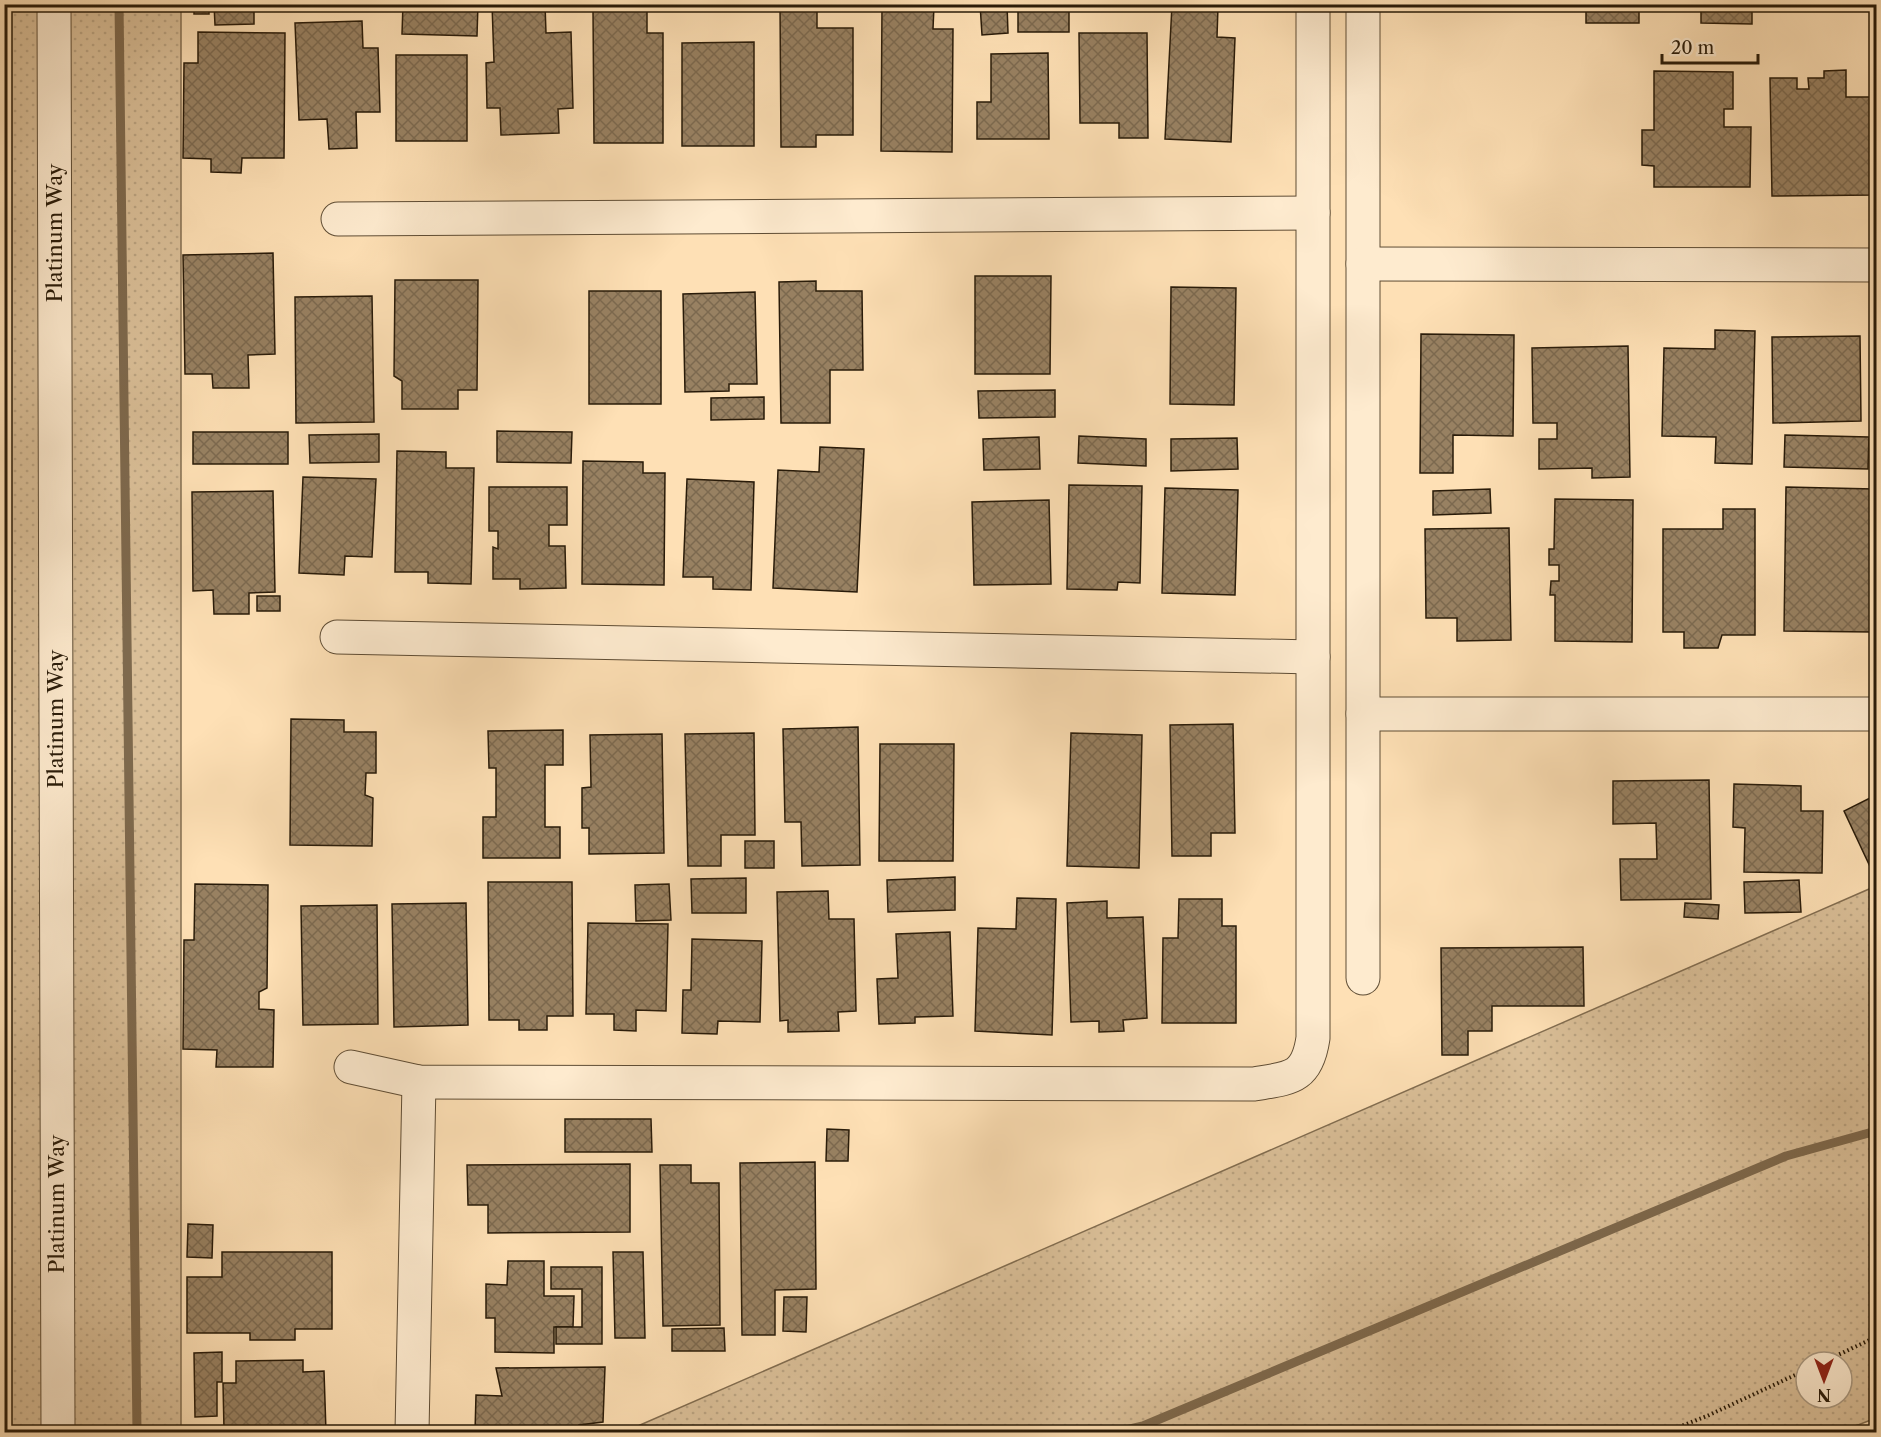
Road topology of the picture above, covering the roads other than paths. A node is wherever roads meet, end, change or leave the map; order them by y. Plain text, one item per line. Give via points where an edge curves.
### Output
1 (54, 4) edge
2 (1313, 4) edge
3 (1363, 4) edge
4 (1313, 213) junction
5 (338, 219) dead end
6 (1363, 264) junction
7 (1876, 265) edge
8 (337, 636) dead end
9 (1313, 657) junction
10 (1363, 714) junction
11 (1876, 714) edge
12 (1363, 978) dead end
13 (351, 1067) dead end
14 (419, 1082) junction
15 (58, 1432) edge
16 (412, 1432) edge

1 - 15 street, Platinum Way
2 - 4 street
3 - 6 street
4 - 5 street
4 - 9 street
6 - 7 street
6 - 10 street
8 - 9 street
9 - 14 street via 1313,1038 1310,1055 1289,1078 1254,1084
10 - 11 street
10 - 12 street
13 - 14 street
14 - 16 street

